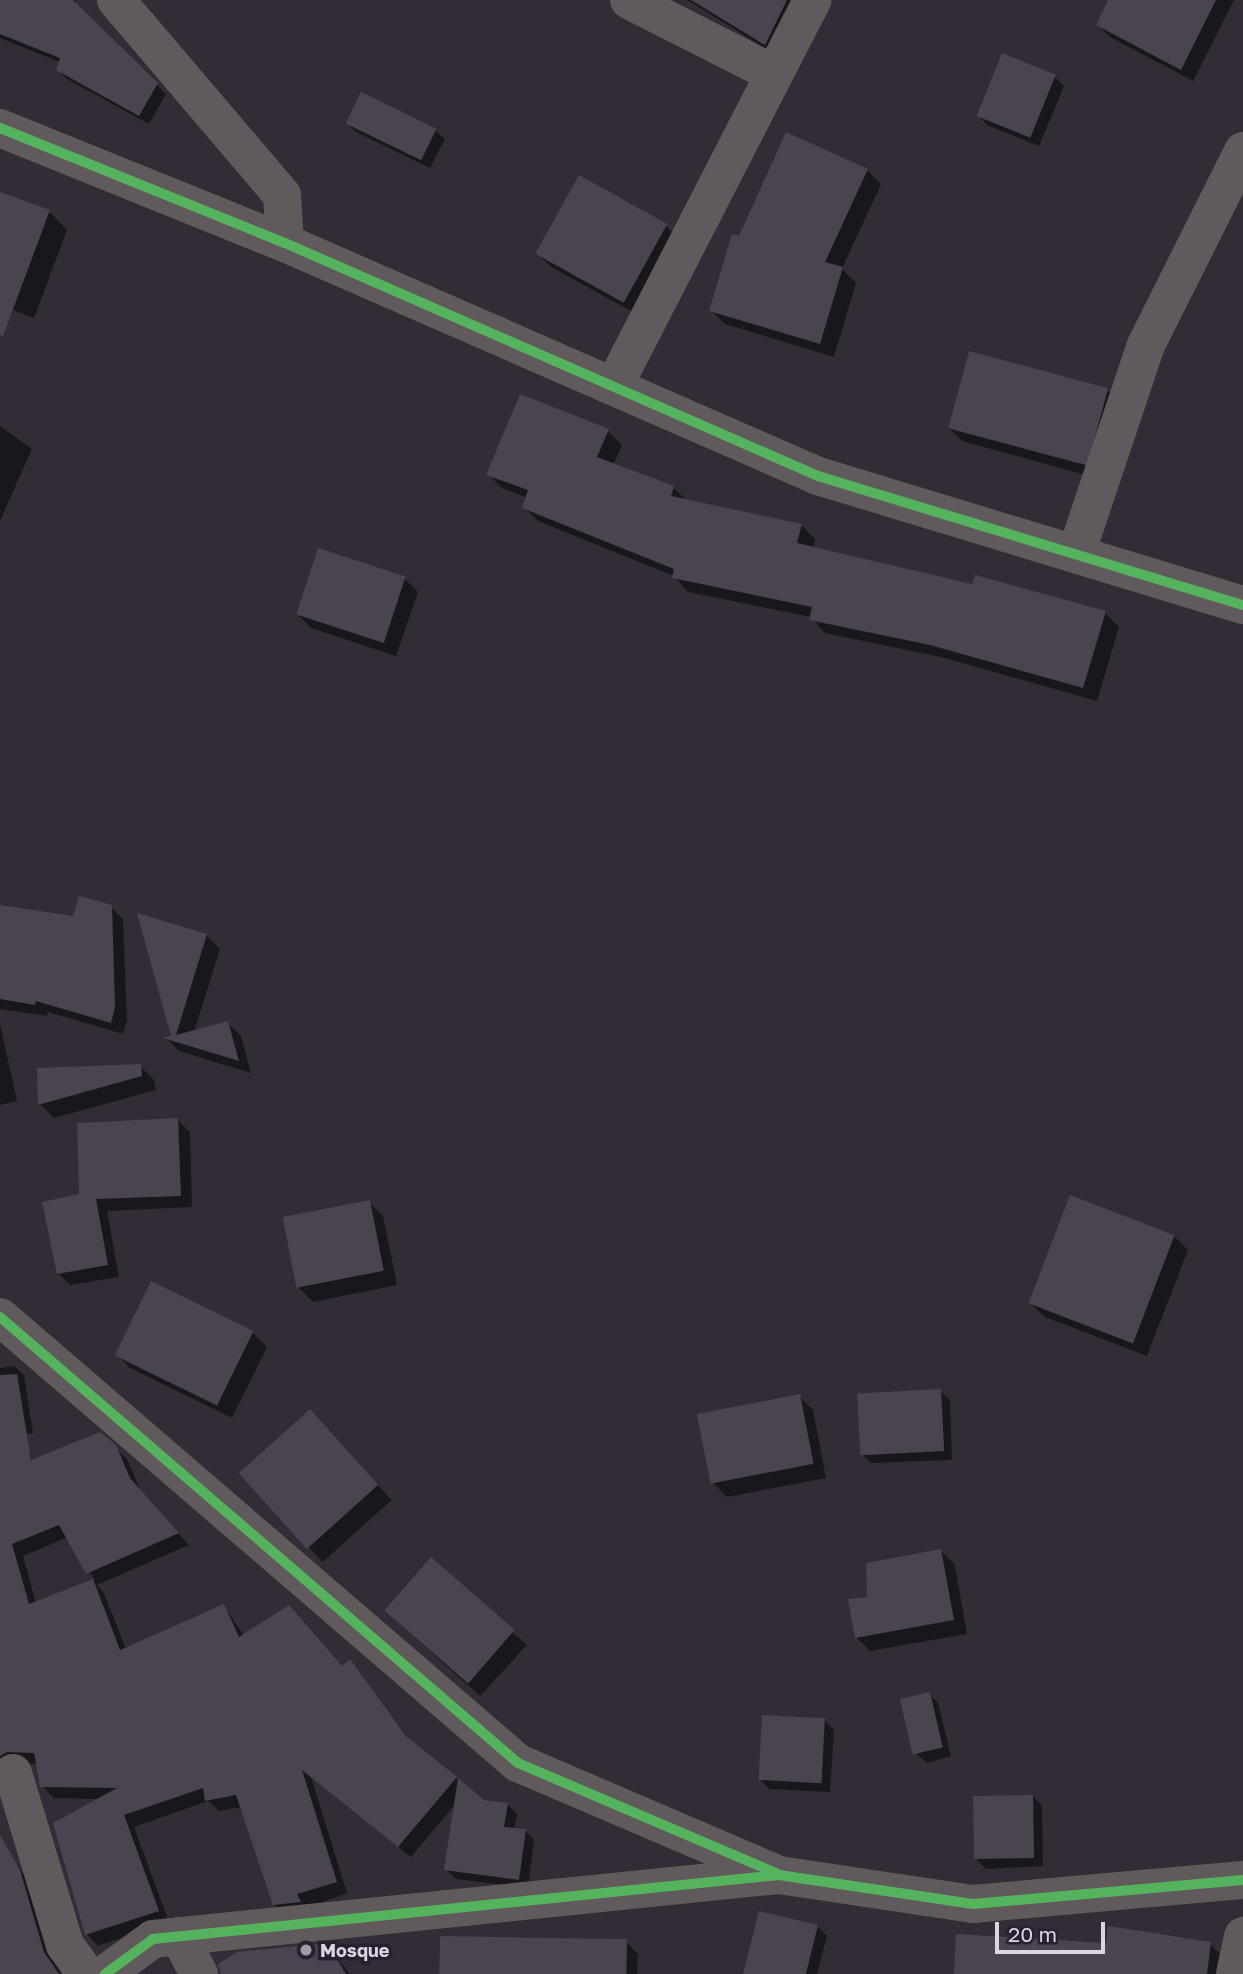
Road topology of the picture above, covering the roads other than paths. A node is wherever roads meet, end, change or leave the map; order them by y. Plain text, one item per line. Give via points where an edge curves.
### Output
1 (116, 0) edge
2 (629, 0) edge
3 (812, 0) edge
4 (774, 74) junction
5 (0, 128) edge
6 (1243, 151) edge
7 (285, 243) junction
8 (614, 386) junction
9 (1076, 554) junction
10 (1243, 605) edge
11 (0, 1317) edge
12 (13, 1773) dead end
13 (779, 1875) junction
14 (1243, 1880) edge
15 (179, 1936) junction
16 (1243, 1936) edge
17 (86, 1974) edge
18 (105, 1974) edge
19 (199, 1974) edge
20 (1235, 1974) edge

1 - 7 street via 282,195
2 - 4 street
3 - 4 street
4 - 8 street
5 - 7 street
6 - 9 street via 1146,345
7 - 8 street
8 - 9 street via 818,476
9 - 10 street
11 - 13 street via 518,1763
12 - 17 street via 65,1945
13 - 14 street via 973,1904
13 - 15 street
15 - 18 street via 153,1939
15 - 19 street
16 - 20 street

